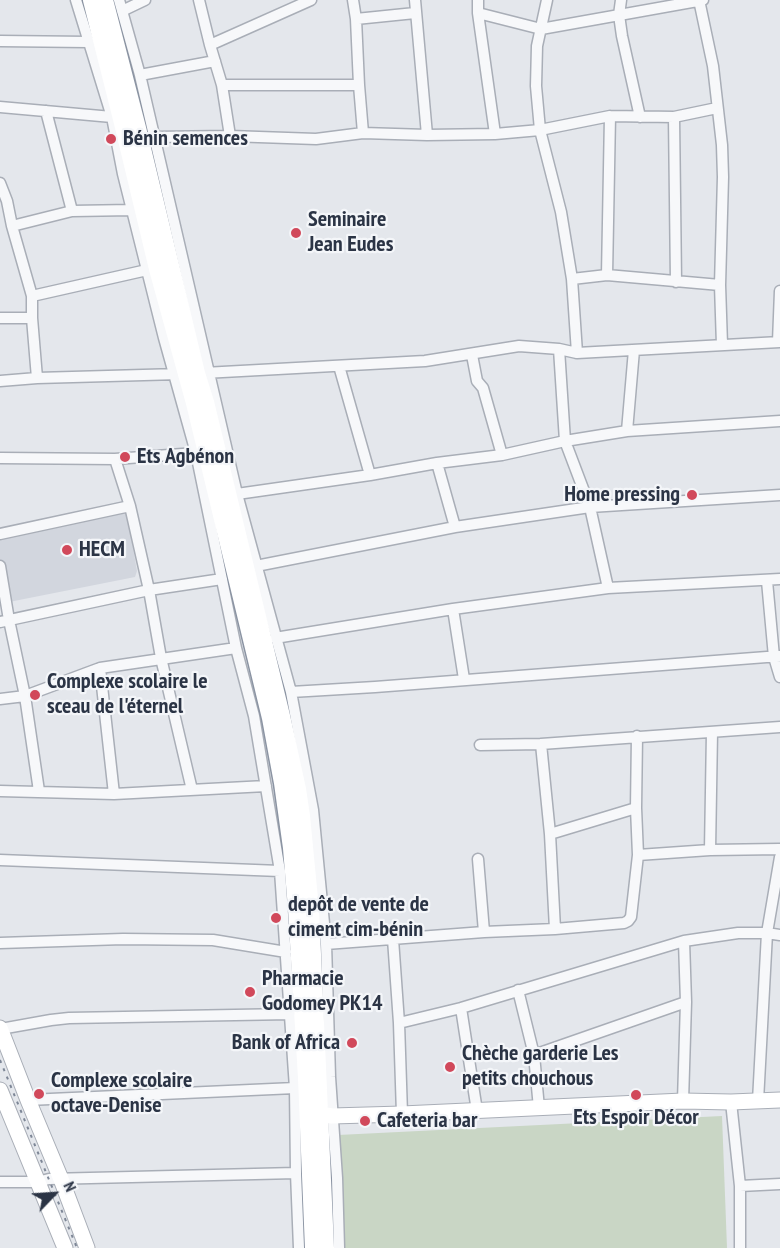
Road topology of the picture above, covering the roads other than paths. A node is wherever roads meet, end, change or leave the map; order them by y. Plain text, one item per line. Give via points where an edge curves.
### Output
1 (76, 0) edge
2 (91, 0) edge
3 (105, 0) edge
4 (119, 0) edge
5 (145, 0) edge
6 (199, 0) edge
7 (311, 0) edge
8 (353, 0) edge
9 (415, 0) edge
10 (478, 0) edge
11 (547, 0) edge
12 (621, 0) edge
13 (700, 0) edge
14 (122, 11) junction
15 (415, 13) junction
16 (478, 13) junction
17 (619, 15) junction
18 (356, 20) junction
19 (541, 29) junction
20 (0, 41) edge
21 (88, 42) junction
22 (210, 45) junction
23 (215, 61) junction
24 (140, 75) junction
25 (222, 85) junction
26 (358, 85) junction
27 (0, 107) edge
28 (717, 108) junction
29 (46, 111) junction
30 (610, 116) junction
31 (112, 117) junction
32 (640, 117) junction
33 (674, 117) junction
34 (540, 130) junction
35 (363, 133) junction
36 (495, 134) junction
37 (427, 135) junction
38 (230, 136) junction
39 (154, 137) junction
40 (0, 183) edge
41 (4, 202) edge
42 (132, 210) junction
43 (72, 211) junction
44 (12, 226) junction
45 (147, 270) junction
46 (607, 275) junction
47 (572, 279) junction
48 (676, 282) junction
49 (720, 285) junction
50 (780, 291) edge
51 (32, 297) junction
52 (0, 318) edge
53 (32, 318) junction
54 (779, 342) edge
55 (722, 345) junction
56 (559, 349) junction
57 (634, 350) junction
58 (577, 353) junction
59 (472, 355) junction
60 (339, 366) junction
61 (191, 373) junction
62 (38, 378) junction
63 (0, 381) edge
64 (780, 421) edge
65 (627, 431) junction
66 (565, 441) junction
67 (196, 453) junction
68 (502, 455) junction
69 (0, 459) edge
70 (115, 459) junction
71 (437, 463) junction
72 (370, 475) junction
73 (237, 494) junction
74 (780, 495) edge
75 (130, 506) junction
76 (590, 507) junction
77 (455, 527) junction
78 (0, 534) edge
79 (0, 566) edge
80 (256, 566) junction
81 (222, 579) junction
82 (780, 579) edge
83 (767, 581) junction
84 (608, 588) junction
85 (149, 590) junction
86 (453, 609) junction
87 (5, 621) edge
88 (275, 638) junction
89 (236, 648) junction
90 (777, 656) edge
91 (161, 658) junction
92 (100, 668) junction
93 (780, 677) edge
94 (464, 679) junction
95 (291, 692) junction
96 (25, 696) junction
97 (0, 699) edge
98 (780, 727) edge
99 (712, 732) junction
100 (637, 736) junction
101 (540, 744) junction
102 (480, 745) dead end
103 (266, 786) junction
104 (192, 790) junction
105 (0, 791) edge
106 (39, 791) junction
107 (114, 794) junction
108 (636, 808) junction
109 (550, 834) junction
110 (780, 849) edge
111 (710, 850) junction
112 (638, 855) junction
113 (780, 857) edge
114 (478, 859) dead end
115 (0, 860) edge
116 (280, 871) junction
117 (555, 929) junction
118 (484, 932) junction
119 (767, 933) junction
120 (780, 935) edge
121 (393, 939) junction
122 (684, 941) junction
123 (0, 943) edge
124 (326, 944) junction
125 (286, 952) junction
126 (518, 990) junction
127 (686, 1002) junction
128 (461, 1008) junction
129 (290, 1014) junction
130 (399, 1023) junction
131 (0, 1028) edge
132 (534, 1055) junction
133 (295, 1089) junction
134 (0, 1090) edge
135 (28, 1100) junction
136 (780, 1100) edge
137 (683, 1101) junction
138 (758, 1101) junction
139 (731, 1102) junction
140 (538, 1107) junction
141 (477, 1111) junction
142 (402, 1114) junction
143 (326, 1115) junction
144 (296, 1173) junction
145 (61, 1179) junction
146 (0, 1182) edge
147 (37, 1182) junction
148 (780, 1184) edge
149 (740, 1186) junction
150 (65, 1248) edge
151 (87, 1248) edge
152 (291, 1248) edge
153 (299, 1248) edge
154 (313, 1248) edge
155 (326, 1248) edge
156 (339, 1248) edge
157 (740, 1248) edge

1 - 21 street
2 - 61 highway via 157,269
3 - 61 highway via 138,128
4 - 14 street
5 - 14 street
6 - 22 street
7 - 22 street
8 - 18 street
9 - 15 street
10 - 16 street
11 - 19 street
12 - 17 street
13 - 17 street
13 - 28 street
14 - 24 street
15 - 18 street
15 - 37 street
16 - 19 street
16 - 36 street
17 - 19 street
17 - 32 street
18 - 26 street
19 - 34 street via 536,68
20 - 21 street
21 - 31 street
22 - 23 street
23 - 24 street
23 - 25 street
24 - 39 street
25 - 26 street
25 - 38 street
26 - 35 street
27 - 29 street
28 - 33 street
28 - 49 street via 723,177
29 - 31 street
29 - 43 street
30 - 32 street
30 - 34 street
30 - 46 street
31 - 42 street
32 - 33 street
33 - 48 street
34 - 36 street
34 - 47 street via 561,212
35 - 37 street
35 - 38 street via 316,139
36 - 37 street
38 - 39 street
39 - 61 street
40 - 41 street
41 - 44 street
42 - 43 street
42 - 45 street
43 - 44 street
44 - 51 street
45 - 51 street
45 - 61 street
46 - 47 street
46 - 48 street
47 - 58 street
48 - 49 street
49 - 55 street
50 - 54 street
51 - 53 street
52 - 53 street
53 - 62 street
54 - 55 street
55 - 57 street
56 - 58 street
56 - 59 street via 519,346
56 - 66 street
57 - 58 street
57 - 65 street
59 - 60 street
59 - 68 street
60 - 61 street
60 - 72 street
61 - 62 street
61 - 67 street
61 - 73 street
61 - 143 highway via 206,402 298,789
61 - 154 highway via 270,718 287,817 302,1010
62 - 63 street
64 - 65 street
65 - 66 street
66 - 68 street
66 - 76 street
67 - 70 street
67 - 81 street
68 - 71 street
69 - 70 street
70 - 75 street
71 - 72 street
71 - 77 street
72 - 73 street
73 - 80 street
74 - 76 street
75 - 78 street
75 - 85 street
76 - 77 street
76 - 84 street
77 - 80 street
79 - 87 street
80 - 88 street
81 - 85 street
81 - 89 street
82 - 83 street
83 - 84 street
83 - 90 street
84 - 86 street
85 - 87 street
85 - 91 street
86 - 88 street
86 - 94 street
87 - 96 street
88 - 95 street
89 - 91 street
89 - 103 street via 254,716
90 - 93 street
90 - 94 street
91 - 92 street
91 - 104 street
92 - 96 street
92 - 107 street
94 - 95 street
95 - 124 street via 313,810
96 - 97 street
96 - 106 street
98 - 99 street
99 - 100 street
99 - 111 street
100 - 101 street
100 - 108 street
101 - 102 street
101 - 109 street
103 - 104 street
103 - 116 street
104 - 107 street
105 - 106 street
106 - 107 street
108 - 109 street
108 - 112 street
109 - 117 street
110 - 111 street
111 - 112 street
112 - 117 street via 628,921
113 - 119 street
114 - 118 street
115 - 116 street
116 - 125 street
117 - 118 street
118 - 121 street
119 - 120 street
119 - 122 street
119 - 138 street
121 - 124 street
121 - 130 street
122 - 126 street
122 - 127 street
123 - 125 street via 213,940
124 - 143 street
125 - 129 street
126 - 128 street
126 - 132 street
127 - 132 street
127 - 137 street
128 - 130 street
128 - 141 street
129 - 131 street via 69,1018
129 - 133 street
130 - 142 street
131 - 135 main road
132 - 140 street
133 - 135 street
133 - 144 street
134 - 147 main road
135 - 145 main road
136 - 138 main road
137 - 139 main road
137 - 140 main road
138 - 139 main road
139 - 149 street
140 - 141 main road
141 - 142 main road
142 - 143 main road
143 - 155 highway
143 - 156 street via 337,1178
144 - 145 street
144 - 153 street
145 - 147 street
145 - 151 main road
146 - 147 street
147 - 150 main road
148 - 149 street
149 - 157 street
152 - 153 street

